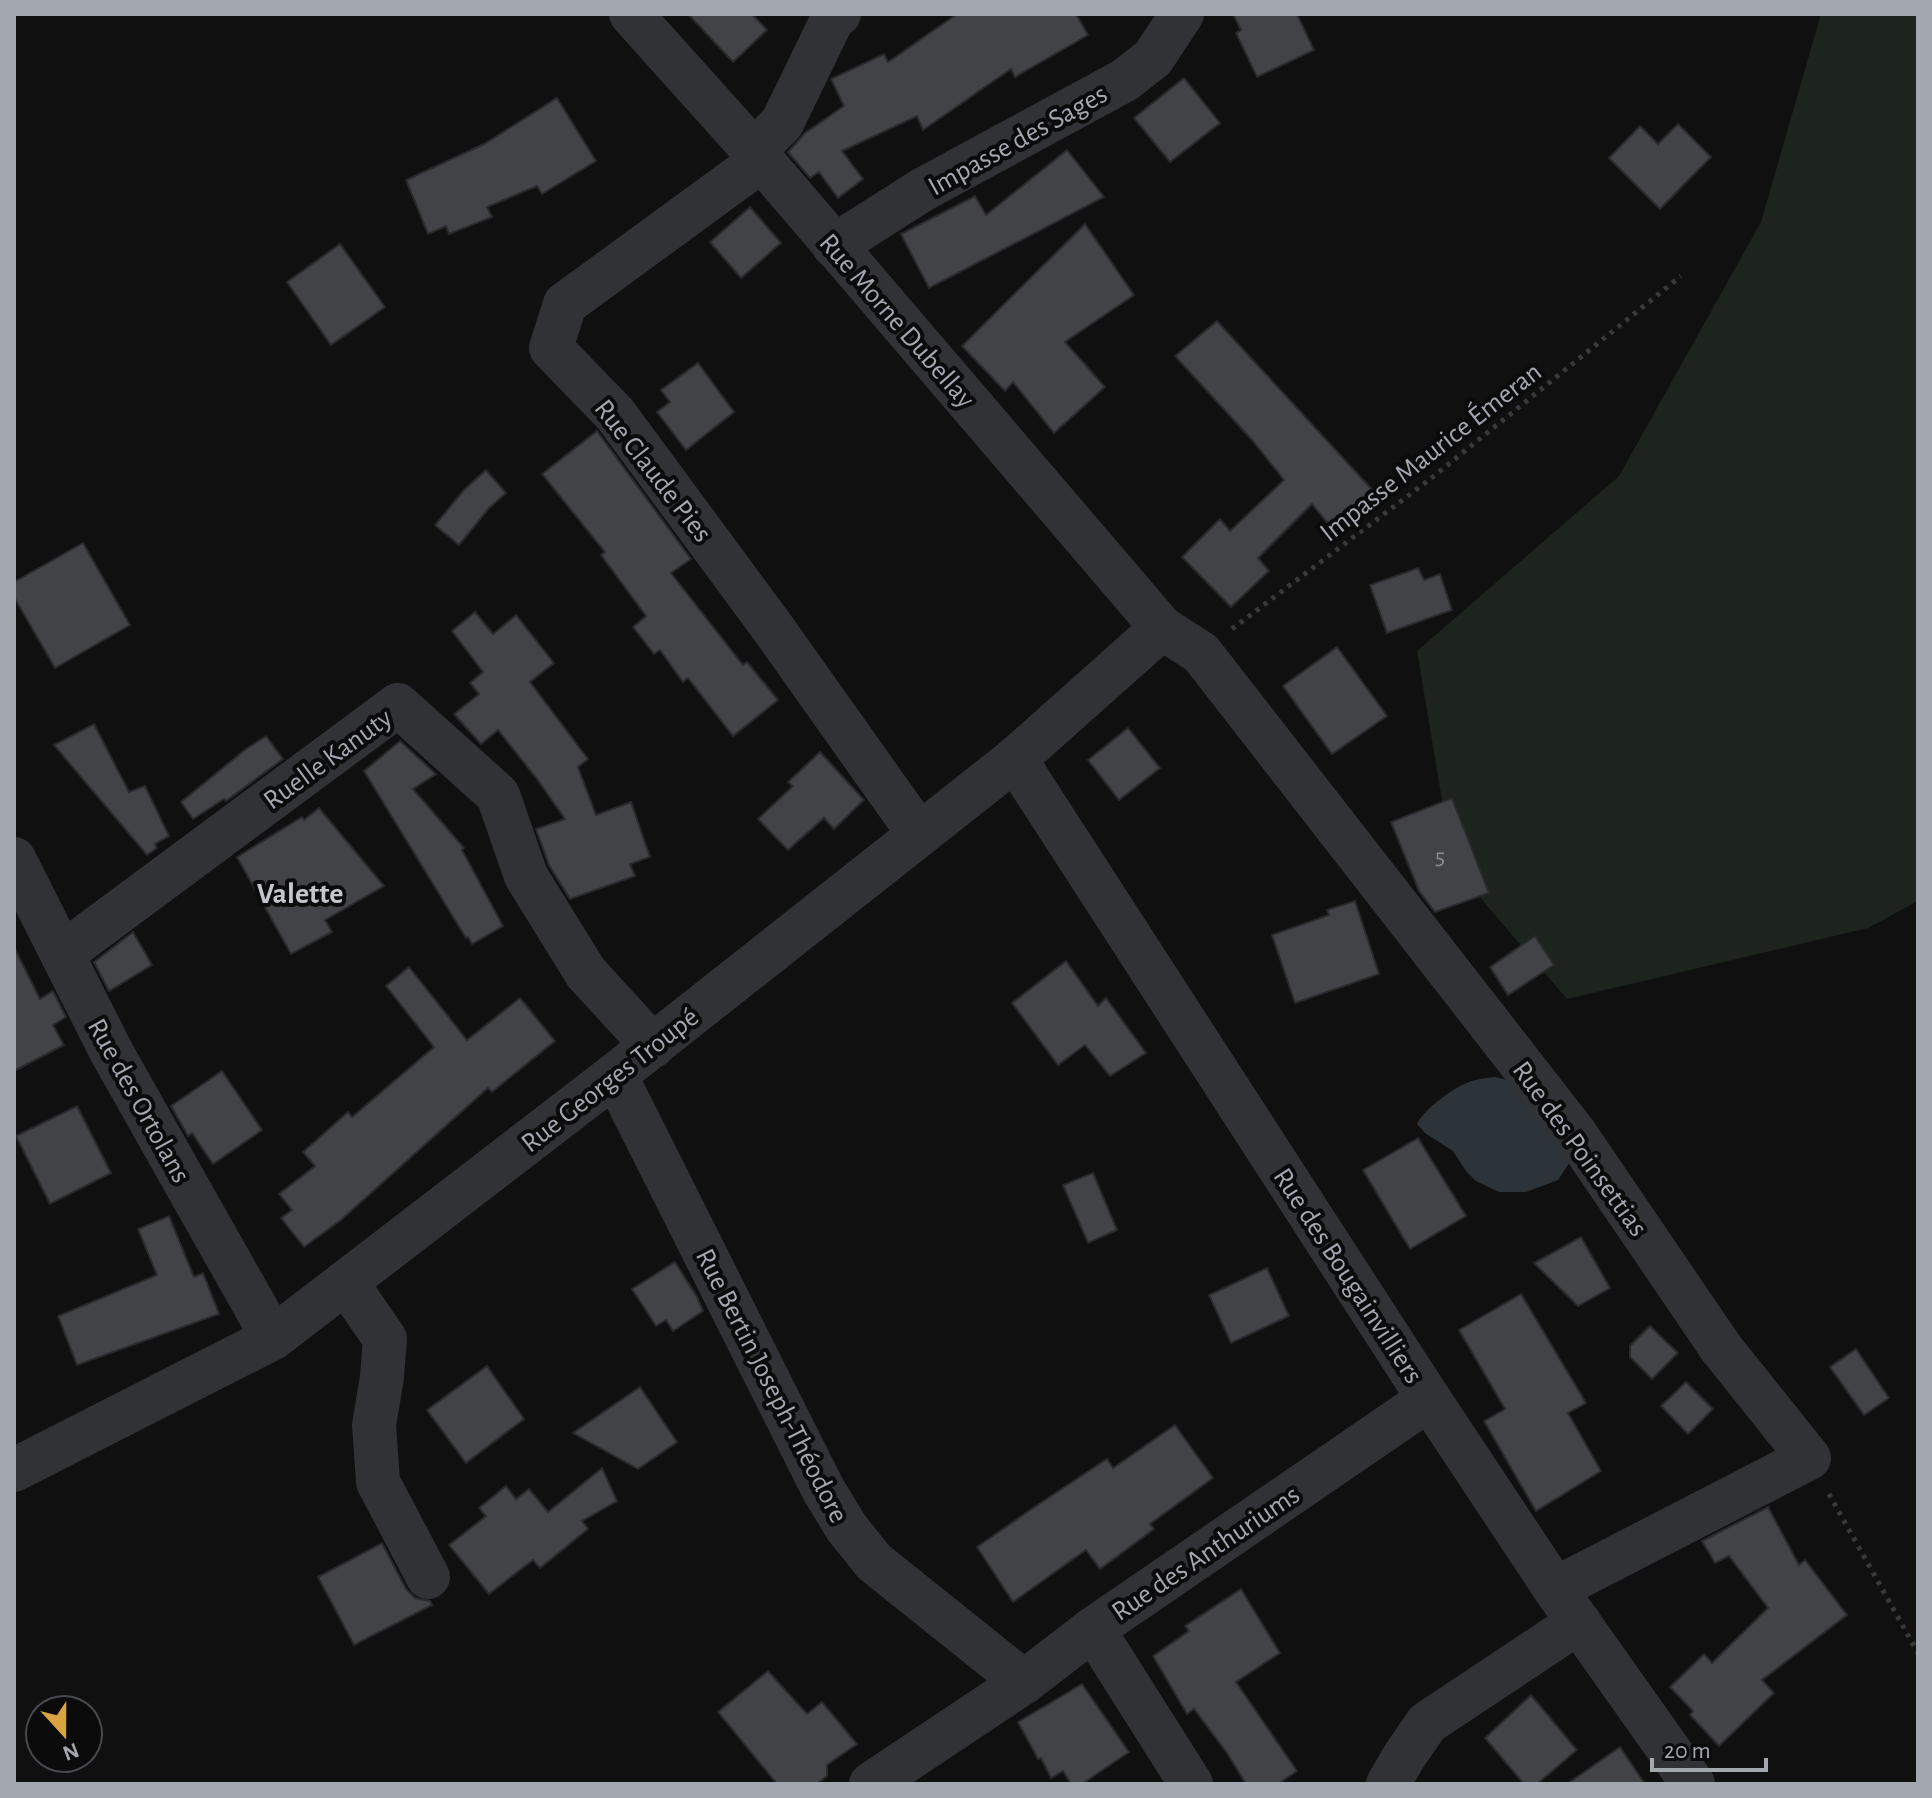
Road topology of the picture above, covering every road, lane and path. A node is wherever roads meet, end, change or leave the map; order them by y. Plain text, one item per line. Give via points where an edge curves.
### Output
1 (631, 14) edge
2 (839, 14) edge
3 (1182, 14) edge
4 (758, 156) junction
5 (834, 246) junction
6 (1681, 276) dead end
7 (1162, 628) junction
8 (1201, 653) junction
9 (1015, 759) junction
10 (919, 834) junction
11 (14, 859) edge
12 (62, 954) junction
13 (653, 1046) junction
14 (615, 1075) junction
15 (346, 1282) junction
16 (273, 1338) junction
17 (1429, 1399) junction
18 (1809, 1458) junction
19 (14, 1470) edge
20 (428, 1577) dead end
21 (1567, 1605) junction
22 (1093, 1629) junction
23 (1918, 1653) edge
24 (1024, 1682) junction
25 (871, 1784) edge
26 (1191, 1784) edge
27 (1388, 1784) edge
28 (1693, 1784) edge

1 - 4 street, Rue Morne Dubellay
2 - 4 street via 782,123
3 - 5 street, Impasse des Sages via 1153,58 1125,80 922,190
4 - 5 street, Rue Morne Dubellay
4 - 10 street, Rue Claude Pies via 565,304 551,348 615,414
5 - 7 street, Rue Morne Dubellay
6 - 8 path, Impasse Maurice Émeran via 1429,480
7 - 8 street, Rue des Poinsettias
7 - 9 street, Rue Georges Troupé
8 - 18 street, Rue des Poinsettias via 1574,1132 1721,1348
9 - 10 street, Rue Georges Troupé
9 - 17 street, Rue des Bougainvilliers
10 - 13 street, Rue Georges Troupé
11 - 12 street, Rue des Ortolans
12 - 13 street, Ruelle Kanuty via 398,705 498,795 534,889 586,973
12 - 16 street, Rue des Ortolans
13 - 14 street, Rue Georges Troupé
14 - 15 street, Rue Georges Troupé
14 - 24 street, Rue Bertin Joseph-Théodore via 846,1527 874,1562
15 - 16 street, Rue Georges Troupé
15 - 20 street via 385,1339 374,1425 378,1482
16 - 19 street, Rue Georges Troupé
17 - 21 street, Rue des Bougainvilliers
17 - 22 street, Rue des Anthuriums
18 - 21 street
18 - 23 path
21 - 27 street via 1427,1723
21 - 28 street, Rue des Bougainvilliers
22 - 24 street
22 - 26 street, Rue des Anthuriums
24 - 25 street

